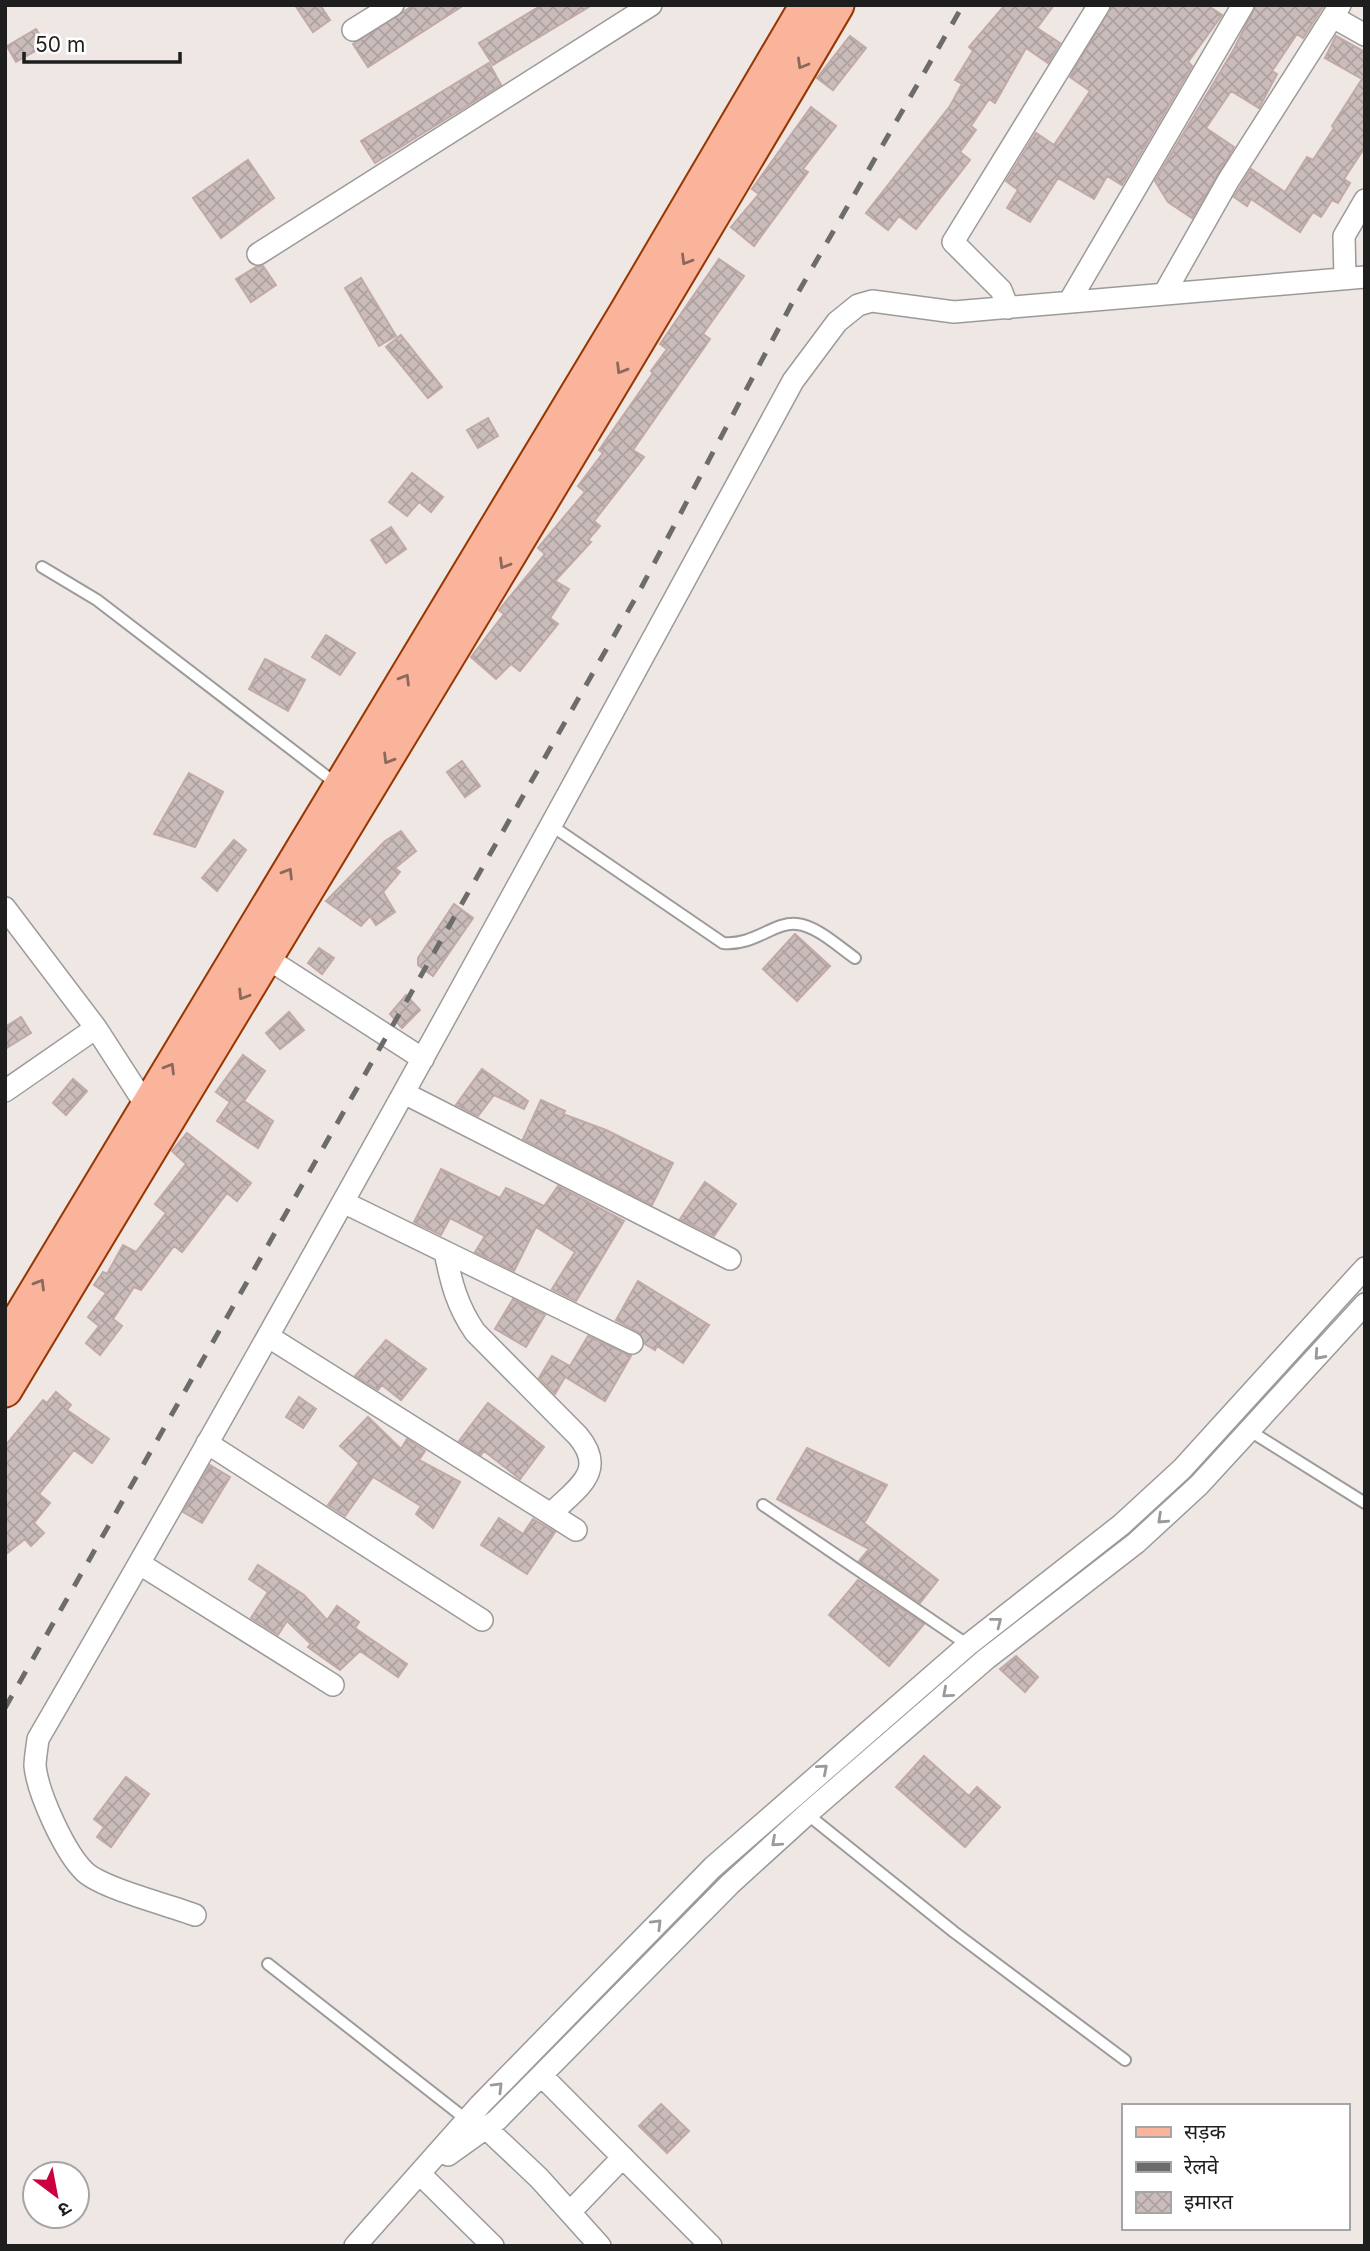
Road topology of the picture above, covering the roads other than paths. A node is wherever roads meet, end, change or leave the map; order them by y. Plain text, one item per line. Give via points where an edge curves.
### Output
1 (393, 5) edge
2 (651, 5) edge
3 (807, 5) edge
4 (837, 5) edge
5 (1099, 5) edge
6 (1243, 5) edge
7 (1336, 11) edge
8 (353, 30) dead end
9 (1365, 35) edge
10 (1365, 200) edge
11 (258, 254) dead end
12 (1355, 278) edge
13 (1164, 294) junction
14 (1069, 302) junction
15 (1008, 308) junction
16 (42, 567) dead end
17 (340, 786) junction
18 (552, 826) junction
19 (5, 908) edge
20 (256, 951) junction
21 (855, 958) dead end
22 (96, 1028) junction
23 (423, 1059) junction
24 (5, 1091) edge
25 (404, 1093) junction
26 (147, 1107) junction
27 (343, 1202) junction
28 (445, 1252) junction
29 (730, 1259) dead end
30 (1365, 1268) edge
31 (1365, 1304) edge
32 (269, 1337) junction
33 (5, 1343) edge
34 (632, 1343) dead end
35 (5, 1390) edge
36 (1250, 1431) junction
37 (207, 1443) junction
38 (1365, 1503) edge
39 (763, 1505) dead end
40 (551, 1514) junction
41 (576, 1530) dead end
42 (140, 1564) junction
43 (482, 1620) dead end
44 (968, 1644) junction
45 (333, 1685) dead end
46 (807, 1814) junction
47 (195, 1915) dead end
48 (268, 1965) dead end
49 (1125, 2060) dead end
50 (543, 2077) junction
51 (477, 2124) junction
52 (624, 2157) junction
53 (421, 2175) junction
54 (571, 2211) junction
55 (355, 2246) edge
56 (493, 2246) edge
57 (600, 2246) edge
58 (711, 2246) edge

1 - 8 street
2 - 11 street
17 -> 3 main road
4 -> 20 main road
5 - 15 street via 953,242 1001,290
6 - 14 street
7 - 9 street
7 - 13 street via 1228,181
10 - 12 street via 1343,236
12 - 13 street
13 - 14 street
14 - 15 street
15 - 18 street via 954,312 872,301 837,321 793,381
16 - 17 lane via 97,600
20 -> 17 main road
18 - 21 lane via 723,943 748,942 796,923
18 - 23 street
19 - 22 street
20 - 23 street
26 -> 20 main road
20 -> 35 main road
22 - 24 street
22 - 26 street
23 - 25 street
25 - 27 street
25 - 29 street
33 -> 26 main road
27 - 28 street
27 - 32 street
28 - 34 street
28 - 40 street via 455,1297 475,1332 592,1457 587,1476
44 -> 30 street via 1121,1525 1182,1469
31 -> 36 street
32 - 37 street
32 - 40 street
36 - 38 lane
36 -> 46 street via 1136,1543 986,1659
37 - 42 street
37 - 43 street
39 - 44 lane
40 - 41 street
42 - 45 street
42 - 47 street via 38,1740 35,1765 40,1789 70,1853 86,1873
51 -> 44 street via 713,1867
46 - 49 lane
46 -> 50 street via 730,1884
48 - 51 lane
50 - 51 street
50 - 52 street
51 - 53 street
51 - 54 street
52 - 54 street
52 - 58 street
53 - 55 street
53 - 56 street
54 - 57 street

